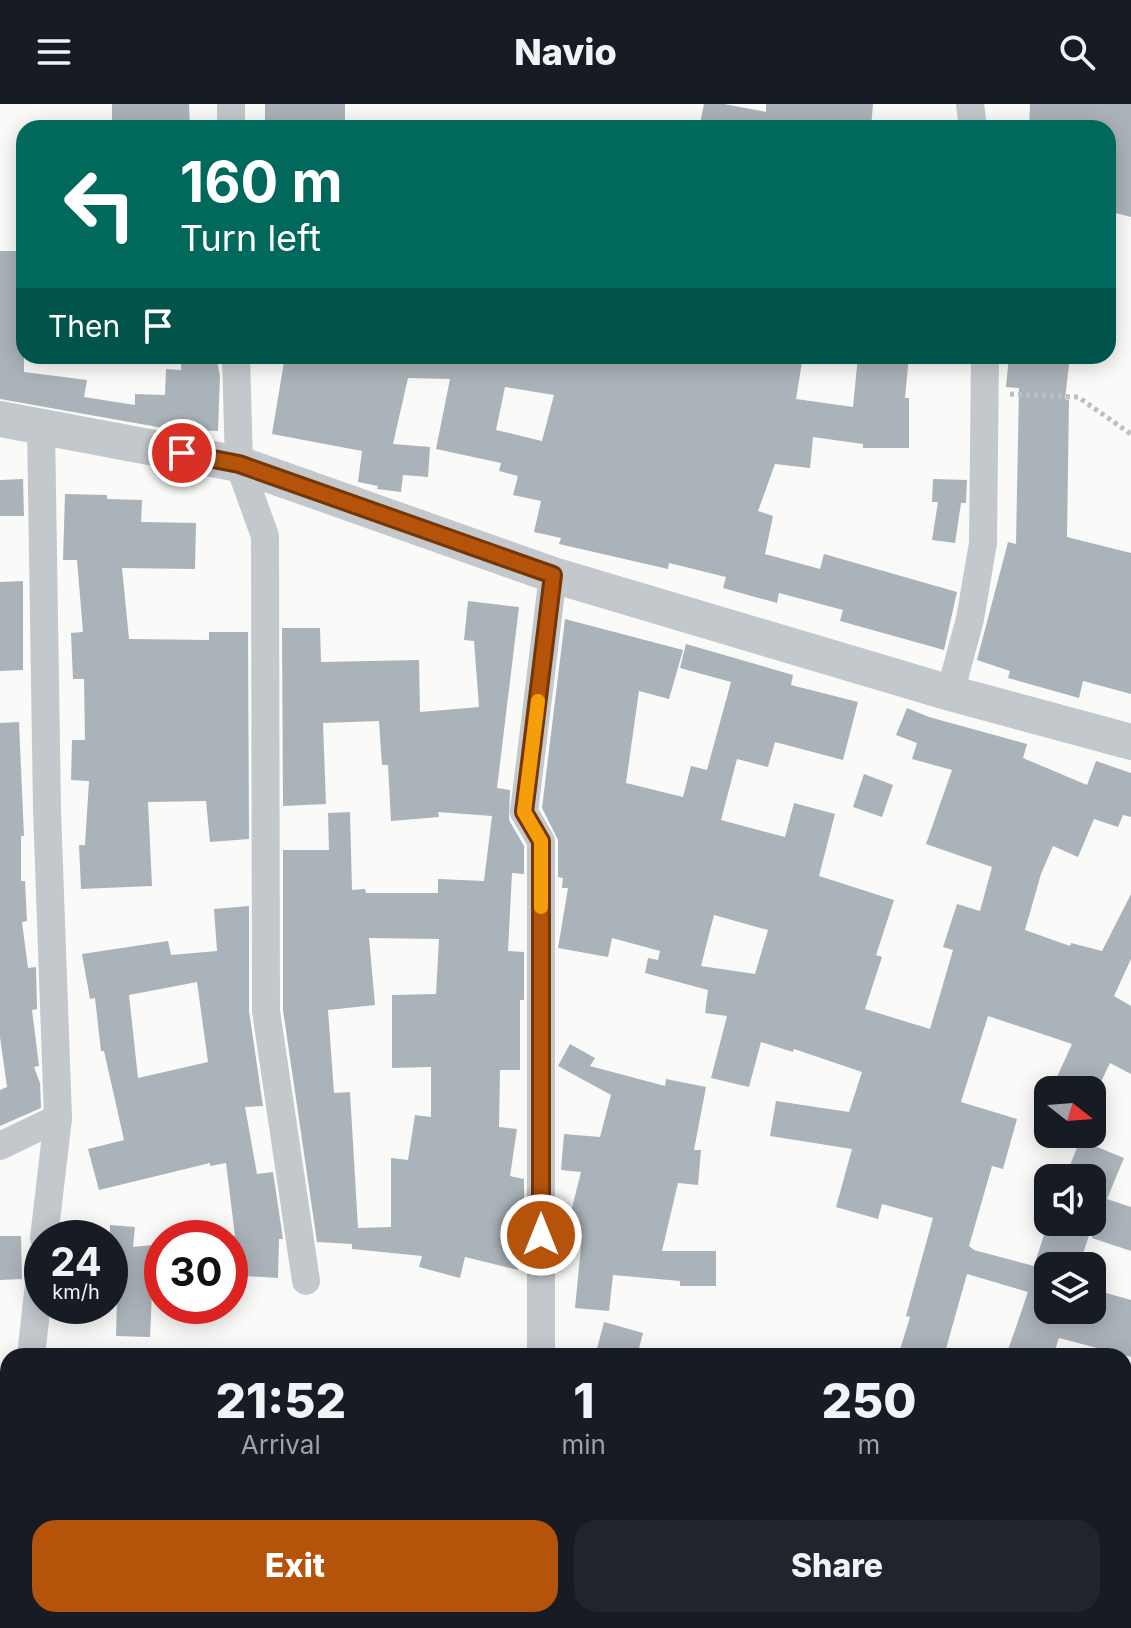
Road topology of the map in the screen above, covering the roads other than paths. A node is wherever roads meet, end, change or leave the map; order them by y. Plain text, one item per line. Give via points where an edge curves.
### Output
1 (236, 364) edge
2 (985, 364) edge
3 (0, 419) edge
4 (41, 426) junction
5 (239, 464) junction
6 (553, 575) junction
7 (950, 693) junction
8 (1131, 742) edge
9 (58, 1118) junction
10 (0, 1146) edge
11 (46, 1220) edge
12 (306, 1281) dead end
13 (35, 1324) edge
14 (32, 1348) edge
15 (541, 1348) edge

1 - 5 street
2 - 7 street via 983,543
3 - 4 street
4 - 5 street
4 - 9 street
5 - 6 street
5 - 12 street via 265,536 266,1011
6 - 7 street
6 - 15 street via 524,812 541,841
7 - 8 street
9 - 10 street
9 - 11 street
13 - 14 street

